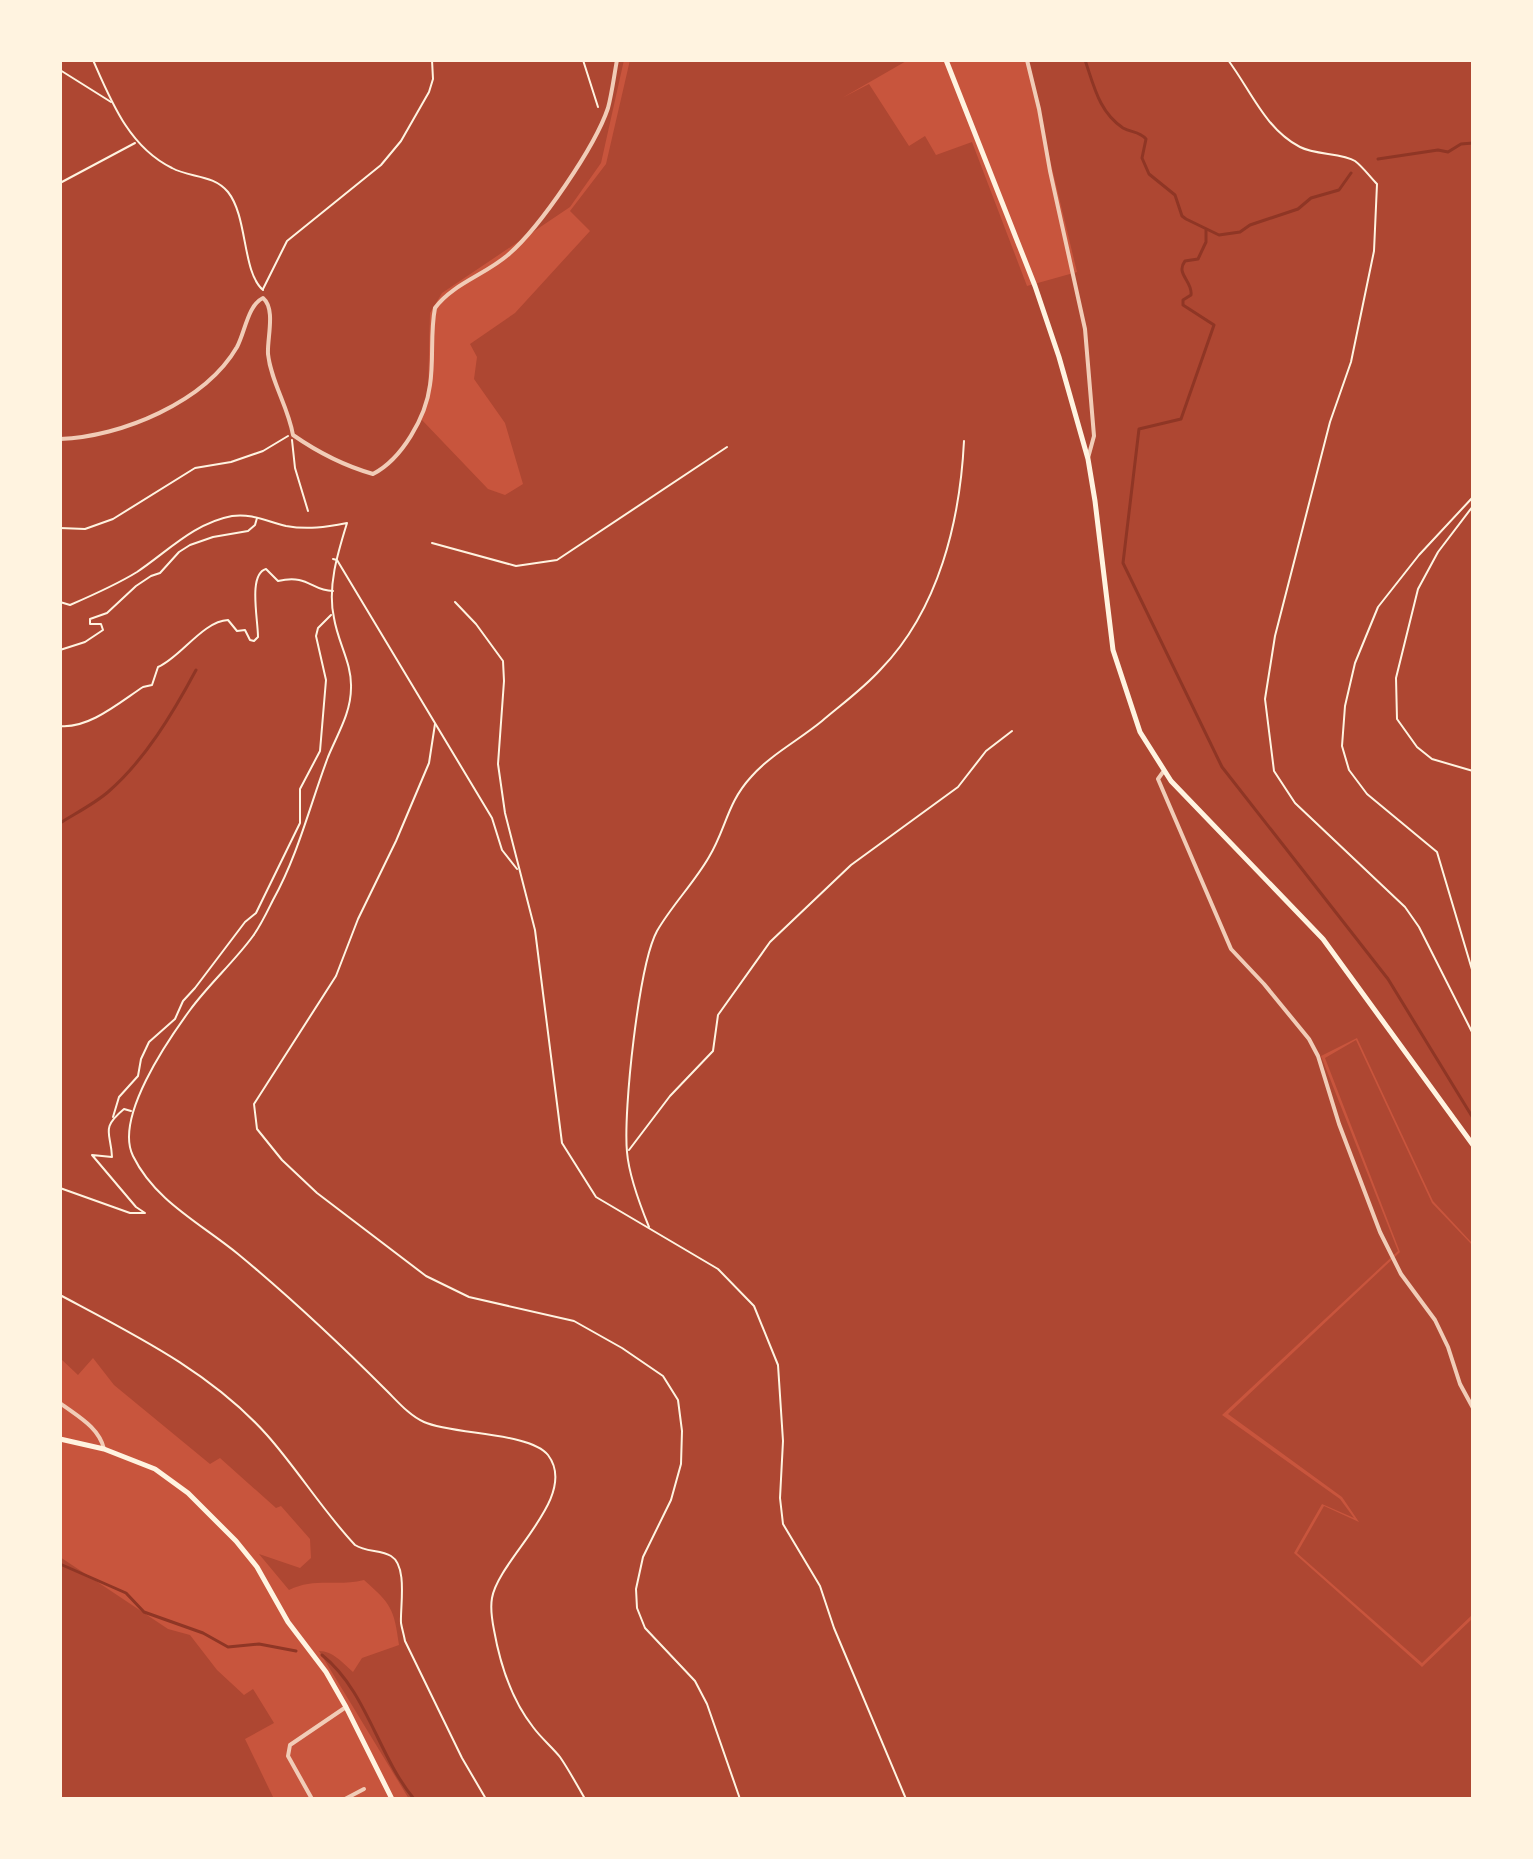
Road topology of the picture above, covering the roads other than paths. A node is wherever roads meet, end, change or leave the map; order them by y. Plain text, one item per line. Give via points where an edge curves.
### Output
1 (617, 60) edge
2 (946, 60) edge
3 (1027, 60) edge
4 (60, 439) edge
5 (1088, 459) junction
6 (1163, 772) junction
7 (1473, 1145) edge
8 (60, 1403) edge
9 (1473, 1408) edge
10 (60, 1439) edge
11 (104, 1449) junction
12 (346, 1707) junction
13 (364, 1789) dead end
14 (312, 1799) edge
15 (345, 1799) edge
16 (392, 1799) edge

1 - 4 street via 599,131 539,223 507,256 435,308 429,394 410,436 383,469 373,474 293,435 270,365 270,308 263,298 253,306 232,356 188,395 138,424
2 - 5 main road via 1035,286
3 - 5 street via 1085,329 1094,436
5 - 6 main road via 1113,650 1138,728
6 - 7 main road via 1323,939
6 - 9 street via 1158,779 1231,949 1318,1056 1380,1232 1401,1274 1435,1320
8 - 11 street via 95,1429
10 - 11 main road
11 - 12 main road via 155,1469 236,1541
12 - 14 street via 290,1745 288,1756
12 - 16 main road
13 - 15 street

